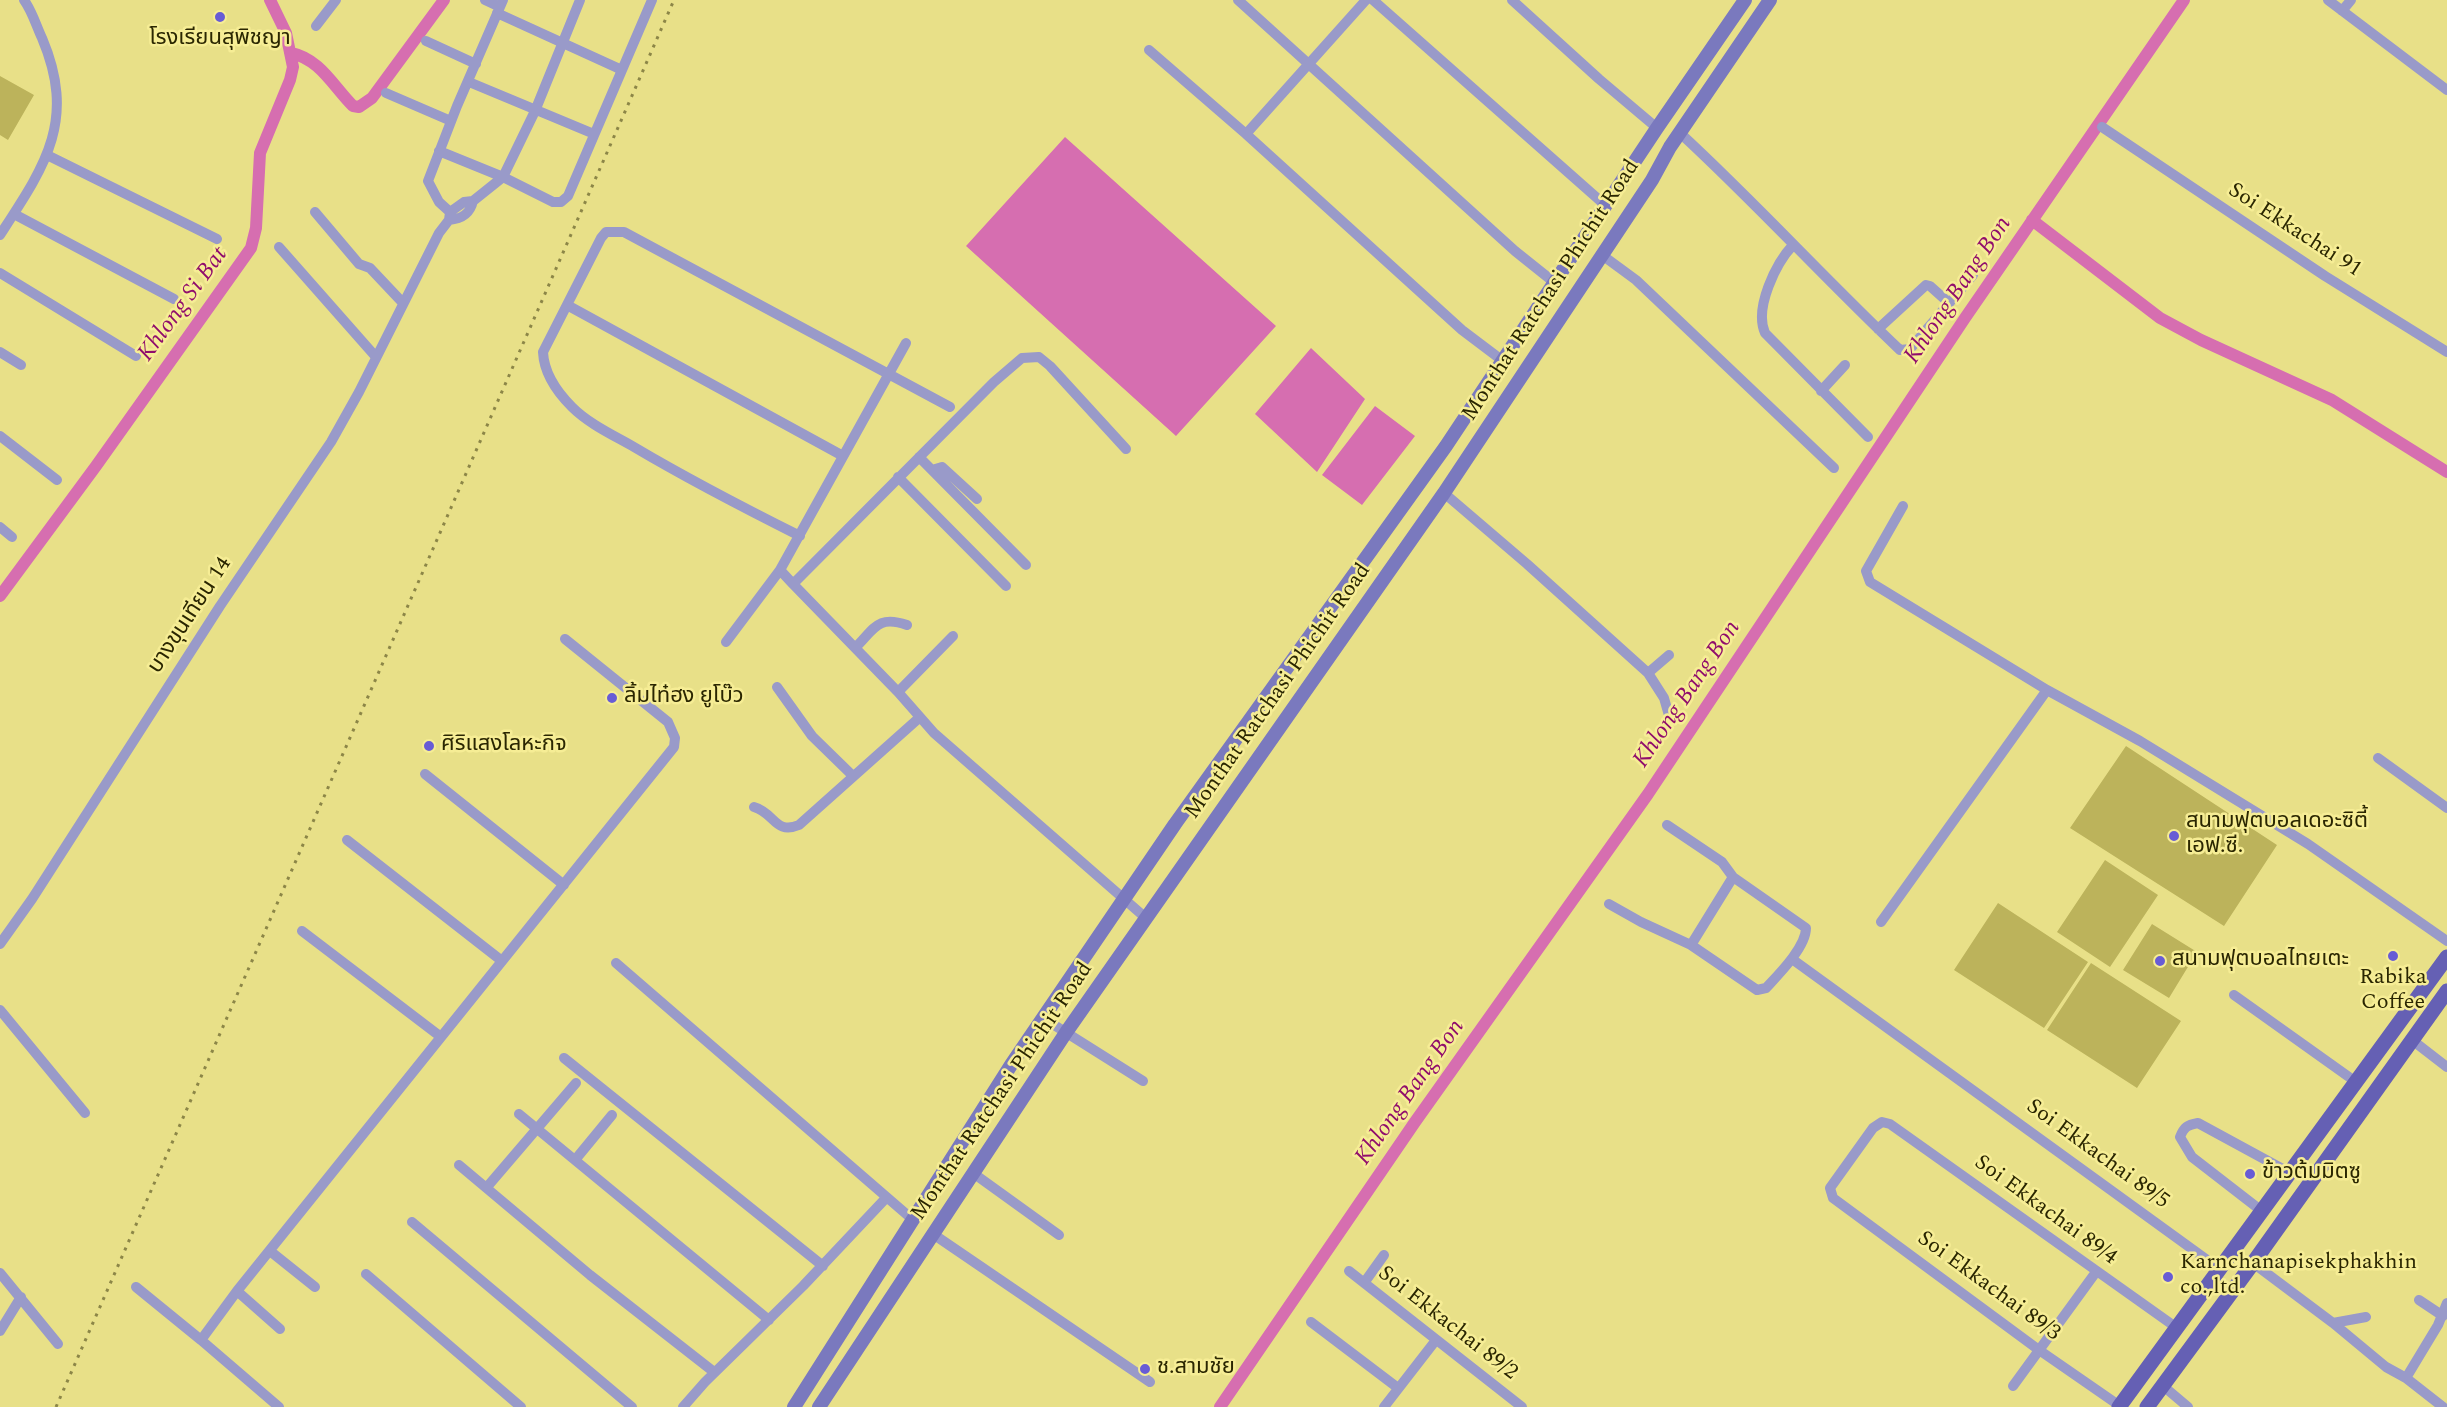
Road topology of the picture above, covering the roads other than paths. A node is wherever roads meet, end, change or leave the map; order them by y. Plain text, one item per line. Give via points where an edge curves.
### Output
1 (24, 0) edge
2 (336, 0) edge
3 (485, 0) edge
4 (580, 0) edge
5 (652, 0) edge
6 (1238, 0) edge
7 (1366, 0) edge
8 (1373, 0) edge
9 (1512, 0) edge
10 (1745, 0) edge
11 (1770, 0) edge
12 (2328, 0) edge
13 (2351, 0) edge
14 (500, 7) edge
15 (2342, 11) junction
16 (316, 26) dead end
17 (426, 41) dead end
18 (562, 44) junction
19 (1149, 50) dead end
20 (1308, 63) junction
21 (476, 64) junction
22 (622, 70) junction
23 (469, 82) junction
24 (2447, 90) edge
25 (386, 93) dead end
26 (535, 111) junction
27 (451, 122) junction
28 (1657, 128) junction
29 (2104, 128) dead end
30 (1680, 133) junction
31 (594, 134) junction
32 (1246, 134) junction
33 (439, 151) junction
34 (47, 155) junction
35 (503, 177) junction
36 (1605, 205) junction
37 (315, 212) dead end
38 (14, 214) junction
39 (446, 222) junction
40 (1, 231) edge
41 (218, 239) dead end
42 (1793, 245) junction
43 (279, 247) dead end
44 (1602, 255) junction
45 (0, 273) edge
46 (1973, 275) dead end
47 (1555, 283) junction
48 (174, 299) dead end
49 (403, 303) junction
50 (1950, 303) junction
51 (567, 305) junction
52 (1878, 329) junction
53 (906, 343) dead end
54 (0, 352) edge
55 (2447, 352) edge
56 (136, 356) dead end
57 (376, 357) junction
58 (1503, 361) junction
59 (21, 365) dead end
60 (1845, 365) dead end
61 (888, 375) junction
62 (1821, 391) junction
63 (950, 407) dead end
64 (0, 436) edge
65 (1868, 437) dead end
66 (1126, 449) dead end
67 (843, 456) junction
68 (919, 457) junction
69 (1834, 468) dead end
70 (932, 470) junction
71 (898, 477) junction
72 (57, 480) dead end
73 (1444, 493) junction
74 (977, 499) dead end
75 (1903, 506) dead end
76 (0, 527) edge
77 (800, 536) junction
78 (12, 537) dead end
79 (1026, 565) dead end
80 (780, 570) junction
81 (793, 584) junction
82 (1006, 586) dead end
83 (907, 625) dead end
84 (953, 636) dead end
85 (565, 639) dead end
86 (726, 642) dead end
87 (856, 647) junction
88 (1669, 655) dead end
89 (1648, 673) junction
90 (777, 687) dead end
91 (2047, 690) junction
92 (898, 692) junction
93 (919, 718) junction
94 (1670, 719) dead end
95 (2378, 758) dead end
96 (425, 774) dead end
97 (853, 776) junction
98 (754, 807) dead end
99 (2447, 808) edge
100 (1666, 825) dead end
101 (347, 840) dead end
102 (1732, 877) junction
103 (564, 885) junction
104 (1124, 900) junction
105 (1609, 904) dead end
106 (1147, 919) junction
107 (1881, 922) dead end
108 (302, 931) dead end
109 (2447, 940) edge
110 (0, 945) edge
111 (1691, 945) junction
112 (2447, 957) edge
113 (1792, 959) junction
114 (501, 961) junction
115 (616, 963) dead end
116 (2447, 991) edge
117 (2234, 994) dead end
118 (0, 1010) edge
119 (1043, 1018) junction
120 (1067, 1031) junction
121 (441, 1038) junction
122 (2412, 1040) junction
123 (564, 1058) dead end
124 (2447, 1067) edge
125 (1143, 1081) dead end
126 (2356, 1082) junction
127 (576, 1083) dead end
128 (85, 1113) dead end
129 (519, 1114) dead end
130 (612, 1115) dead end
131 (538, 1130) junction
132 (575, 1160) junction
133 (459, 1165) dead end
134 (973, 1173) junction
135 (2290, 1173) junction
136 (487, 1187) junction
137 (886, 1198) junction
138 (1833, 1198) joint
139 (2263, 1212) junction
140 (912, 1219) junction
141 (412, 1222) dead end
142 (933, 1234) junction
143 (1059, 1235) dead end
144 (270, 1251) junction
145 (1384, 1255) dead end
146 (2253, 1263) junction
147 (823, 1266) junction
148 (2221, 1269) junction
149 (1349, 1270) dead end
150 (2096, 1272) junction
151 (0, 1273) edge
152 (366, 1274) dead end
153 (1364, 1282) junction
154 (136, 1287) dead end
155 (315, 1287) dead end
156 (237, 1291) junction
157 (21, 1297) junction
158 (2419, 1300) dead end
159 (2447, 1304) edge
160 (2443, 1316) junction
161 (2366, 1317) dead end
162 (769, 1320) junction
163 (1311, 1322) dead end
164 (2333, 1323) junction
165 (2177, 1328) junction
166 (280, 1329) dead end
167 (0, 1331) edge
168 (1436, 1340) junction
169 (201, 1341) junction
170 (58, 1344) dead end
171 (2039, 1350) junction
172 (714, 1372) junction
173 (2406, 1378) junction
174 (1150, 1382) dead end
175 (2162, 1385) junction
176 (2013, 1386) dead end
177 (1398, 1388) junction
178 (2120, 1406) edge
179 (279, 1407) edge
180 (521, 1407) edge
181 (632, 1407) edge
182 (683, 1407) edge
183 (794, 1407) edge
184 (819, 1407) edge
185 (1384, 1407) edge
186 (1522, 1407) edge
187 (2147, 1407) edge
188 (2188, 1407) edge
189 (2443, 1407) edge

1 - 34 street via 47,50 57,84 57,123
2 - 16 street
3 - 14 street
4 - 18 street
5 - 22 street
6 - 20 street
7 - 20 street
8 - 36 street
9 - 28 street
10 - 28 street, Monthat Ratchasi Phichit Road
11 - 30 street, Monthat Ratchasi Phichit Road
12 - 15 street
13 - 15 street
14 - 18 street
14 - 21 street
15 - 24 street
17 - 21 street
18 - 22 street
18 - 26 street
19 - 32 street
20 - 32 street
20 - 47 street
21 - 23 street
22 - 31 street
23 - 26 street
23 - 27 street
25 - 27 street
26 - 31 street
26 - 35 street
27 - 33 street
28 - 36 street, Monthat Ratchasi Phichit Road
29 - 55 street, Soi Ekkachai 91 via 2325,276
30 - 42 street
30 - 44 street, Monthat Ratchasi Phichit Road
31 - 35 street via 568,196 561,202 553,202
32 - 58 street via 1462,330
33 - 35 street
33 - 39 street via 428,181
34 - 38 street
34 - 41 street
35 - 39 street via 473,201 464,202
36 - 47 street, Monthat Ratchasi Phichit Road
37 - 49 street via 359,264 370,268
38 - 40 street
38 - 48 street
39 - 49 street, บางขุนเทียน 14
42 - 52 street
42 - 62 street via 1782,256 1769,286 1762,325 1765,333
43 - 57 street
44 - 69 street via 1636,280
44 - 73 street, Monthat Ratchasi Phichit Road
45 - 56 street
46 - 50 street
47 - 58 street, Monthat Ratchasi Phichit Road
49 - 57 street, บางขุนเทียน 14
50 - 52 street via 1926,285
50 - 52 street via 1910,349 1900,350
51 - 61 street via 600,238 614,230 624,232
51 - 67 street
51 - 77 street via 543,352 550,379 572,407 681,476
53 - 61 street
54 - 59 street
57 - 110 street, บางขุนเทียน 14 via 331,442
58 - 104 street, Monthat Ratchasi Phichit Road
60 - 62 street
61 - 63 street
61 - 67 street
62 - 65 street
64 - 72 street
66 - 68 street via 1050,366 1031,356 1013,363
67 - 77 street
68 - 70 street
68 - 71 street
70 - 74 street via 942,467
70 - 79 street
71 - 81 street
71 - 82 street
73 - 89 street
73 - 106 street, Monthat Ratchasi Phichit Road
75 - 91 street via 1869,563 1866,578
76 - 78 street
77 - 80 street
80 - 81 street
80 - 86 street
81 - 87 street
83 - 87 street via 884,621
84 - 92 street
85 - 103 street via 663,718 675,738 674,747
87 - 92 street
88 - 89 street
89 - 94 street via 1664,698
90 - 97 street via 812,736
91 - 107 street
91 - 109 street via 2140,741 2308,844
92 - 93 street
93 - 97 street
93 - 104 street
95 - 99 street
96 - 103 street
97 - 98 street via 793,828 779,826 769,814
100 - 102 street via 1722,862
101 - 114 street
102 - 111 street
102 - 113 street via 1804,925 1807,932
103 - 114 street
104 - 106 street
104 - 119 street, Monthat Ratchasi Phichit Road
105 - 111 street
106 - 120 street, Monthat Ratchasi Phichit Road
108 - 121 street
111 - 113 street via 1757,990 1766,988
112 - 126 main road
113 - 148 street, Soi Ekkachai 89/5
114 - 121 street
115 - 137 street
116 - 122 main road
117 - 126 street
118 - 128 street
119 - 120 street
119 - 140 street, Monthat Ratchasi Phichit Road
120 - 125 street
120 - 134 street, Monthat Ratchasi Phichit Road
121 - 144 street
122 - 124 street
122 - 146 main road
123 - 147 street
126 - 135 main road
127 - 131 street
129 - 131 street
130 - 132 street
131 - 132 street
131 - 136 street
132 - 162 street
133 - 136 street
134 - 142 street, Monthat Ratchasi Phichit Road
134 - 143 street
135 - 139 main road
135 - 139 street via 2198,1123 2183,1128 2180,1137 2192,1156
136 - 172 street via 590,1275
137 - 140 street
137 - 147 street
138 - 150 street, Soi Ekkachai 89/4 via 1830,1188 1873,1128 1882,1122 1890,1124
138 - 171 street, Soi Ekkachai 89/3
139 - 148 main road
140 - 183 street, Monthat Ratchasi Phichit Road
141 - 181 street
142 - 174 street
142 - 184 street, Monthat Ratchasi Phichit Road
144 - 155 street
144 - 156 street
145 - 153 street
146 - 164 street
146 - 175 main road
147 - 162 street
148 - 165 main road
149 - 153 street, Soi Ekkachai 89/2
150 - 165 street, Soi Ekkachai 89/4
150 - 171 street
151 - 157 street
152 - 180 street
153 - 168 street, Soi Ekkachai 89/2
154 - 169 street
156 - 166 street
156 - 169 street
157 - 167 street
157 - 170 street
158 - 160 street
159 - 160 street
160 - 173 street
161 - 164 street
162 - 172 street
163 - 177 street
164 - 173 street via 2386,1367
165 - 178 main road
168 - 177 street
168 - 186 street, Soi Ekkachai 89/2
169 - 179 street
171 - 176 street
171 - 178 street, Soi Ekkachai 89/3
172 - 182 street
173 - 189 street
175 - 187 main road
175 - 188 street
177 - 185 street

